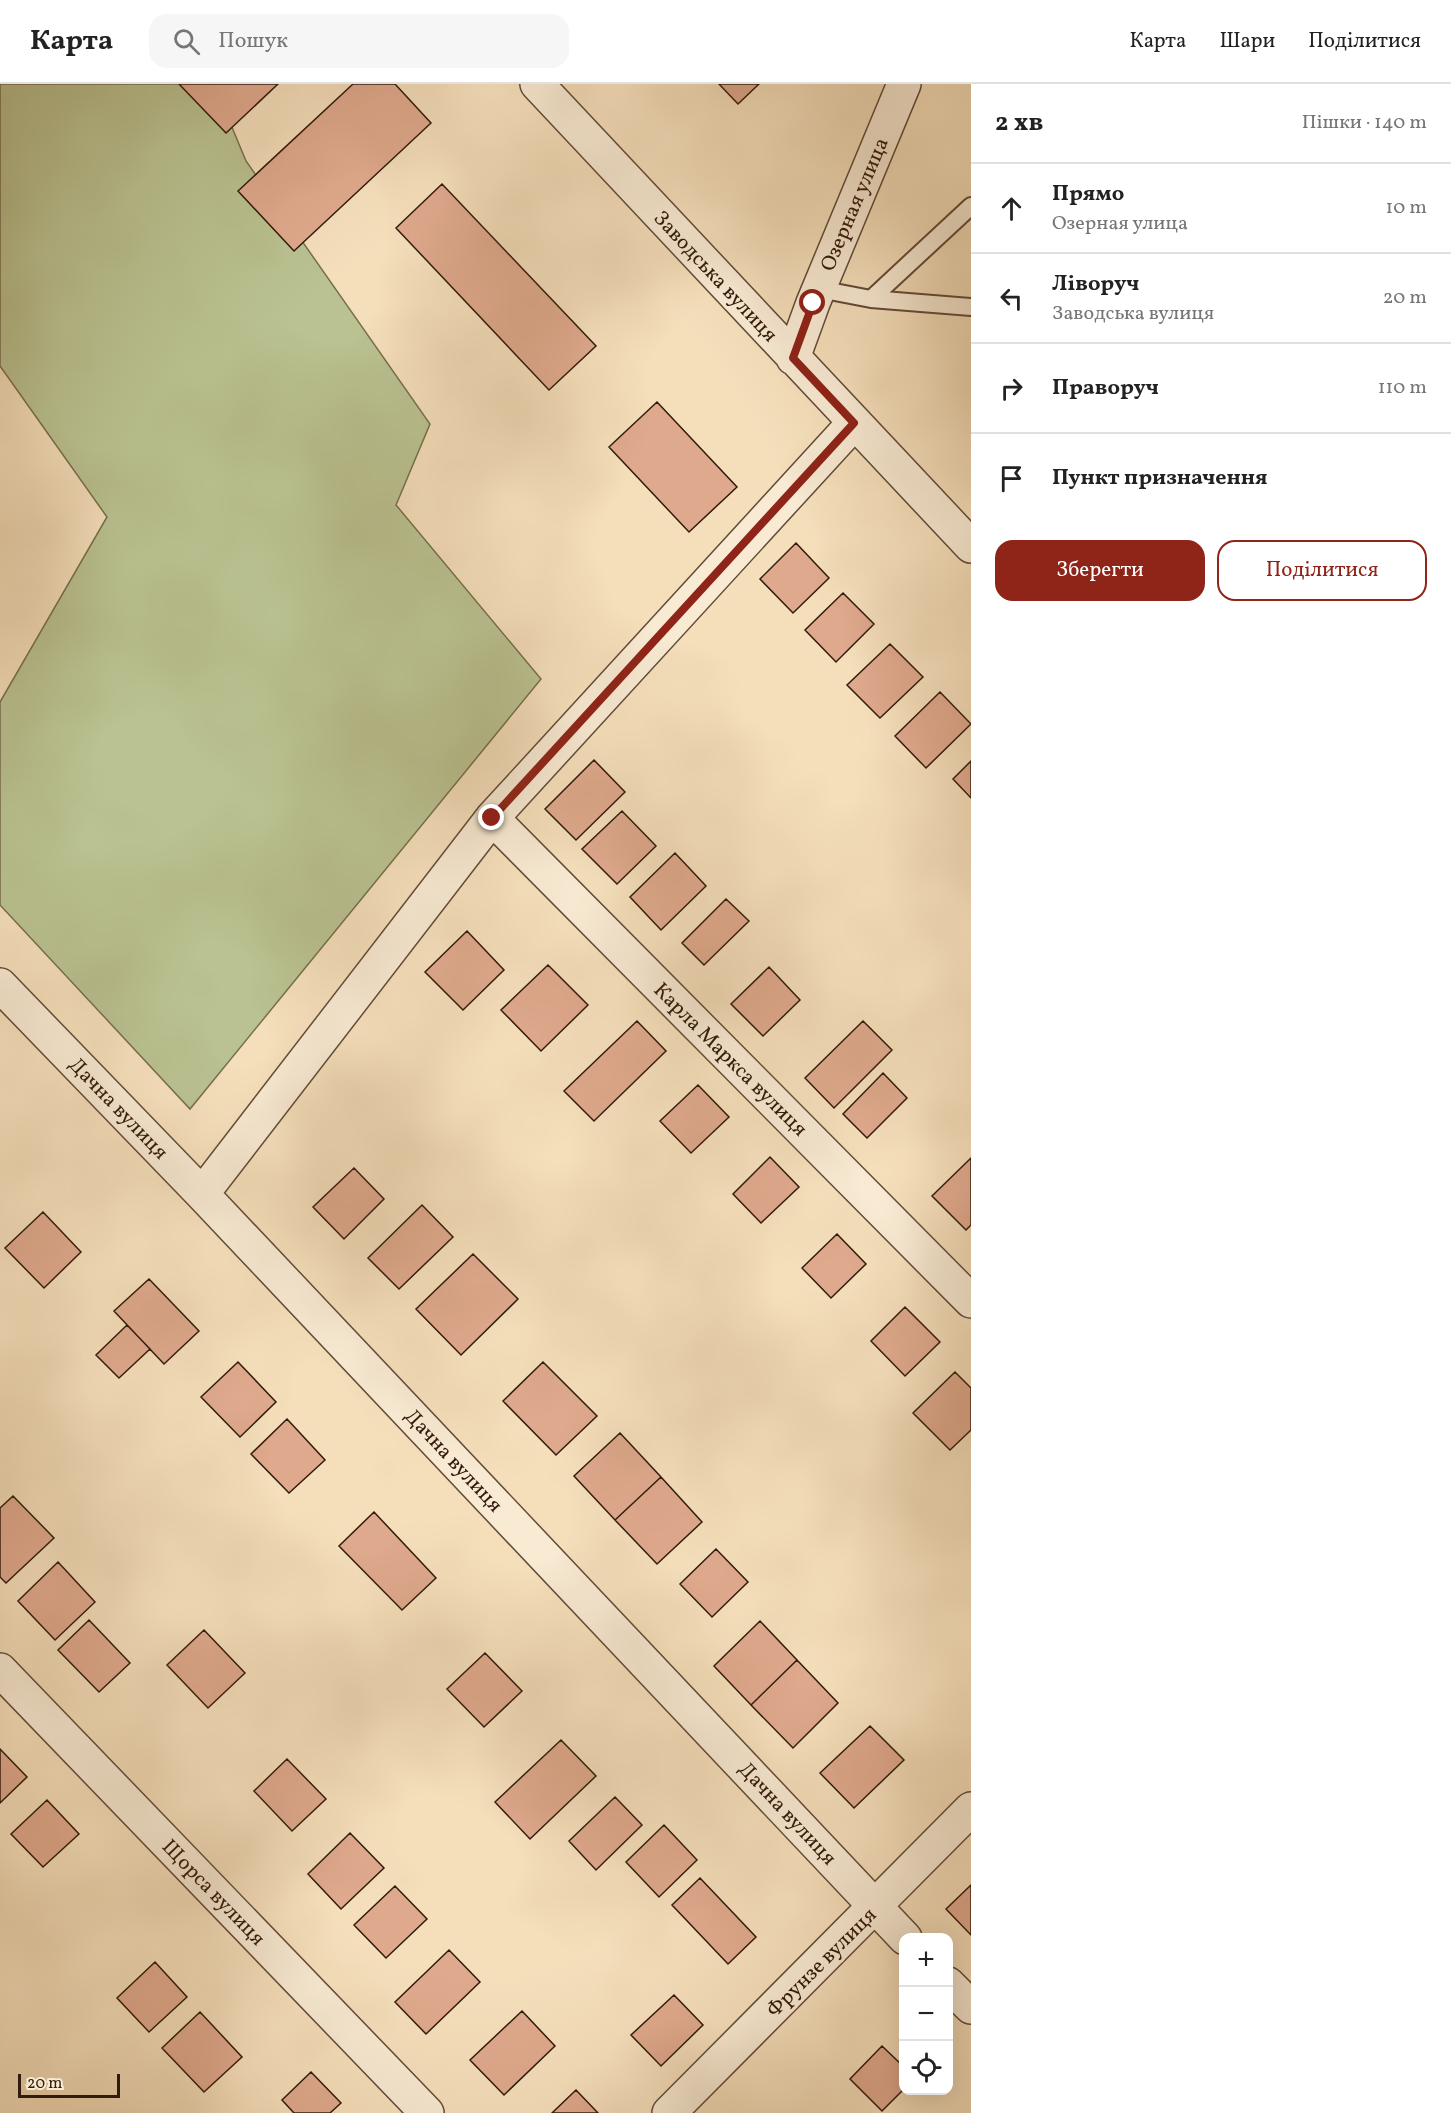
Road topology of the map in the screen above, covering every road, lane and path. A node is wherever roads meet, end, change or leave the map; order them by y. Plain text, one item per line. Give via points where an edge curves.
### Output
1 (537, 84) edge
2 (904, 84) edge
3 (971, 206) edge
4 (819, 289) junction
5 (871, 299) junction
6 (971, 307) edge
7 (793, 358) junction
8 (854, 423) junction
9 (971, 546) edge
10 (492, 818) junction
11 (0, 985) edge
12 (202, 1194) junction
13 (971, 1301) edge
14 (0, 1670) edge
15 (971, 1809) edge
16 (876, 1907) junction
17 (900, 1933) edge
18 (952, 1987) edge
19 (971, 2007) edge
20 (427, 2113) edge
21 (669, 2113) edge

1 - 7 street, Заводська вулиця
2 - 4 street, Озерная улица
3 - 5 lane
4 - 5 lane
4 - 7 street, Озерная улица
5 - 6 lane
7 - 8 street, Заводська вулиця
8 - 9 street, Заводська вулиця
8 - 10 street
10 - 12 street
10 - 13 street, Карла Маркса вулиця
11 - 12 street, Дачна вулиця
12 - 16 street, Дачна вулиця
14 - 20 street, Щорса вулиця
15 - 16 street, Фрунзе вулиця
16 - 17 street, Дачна вулиця
16 - 21 street, Фрунзе вулиця
18 - 19 street

